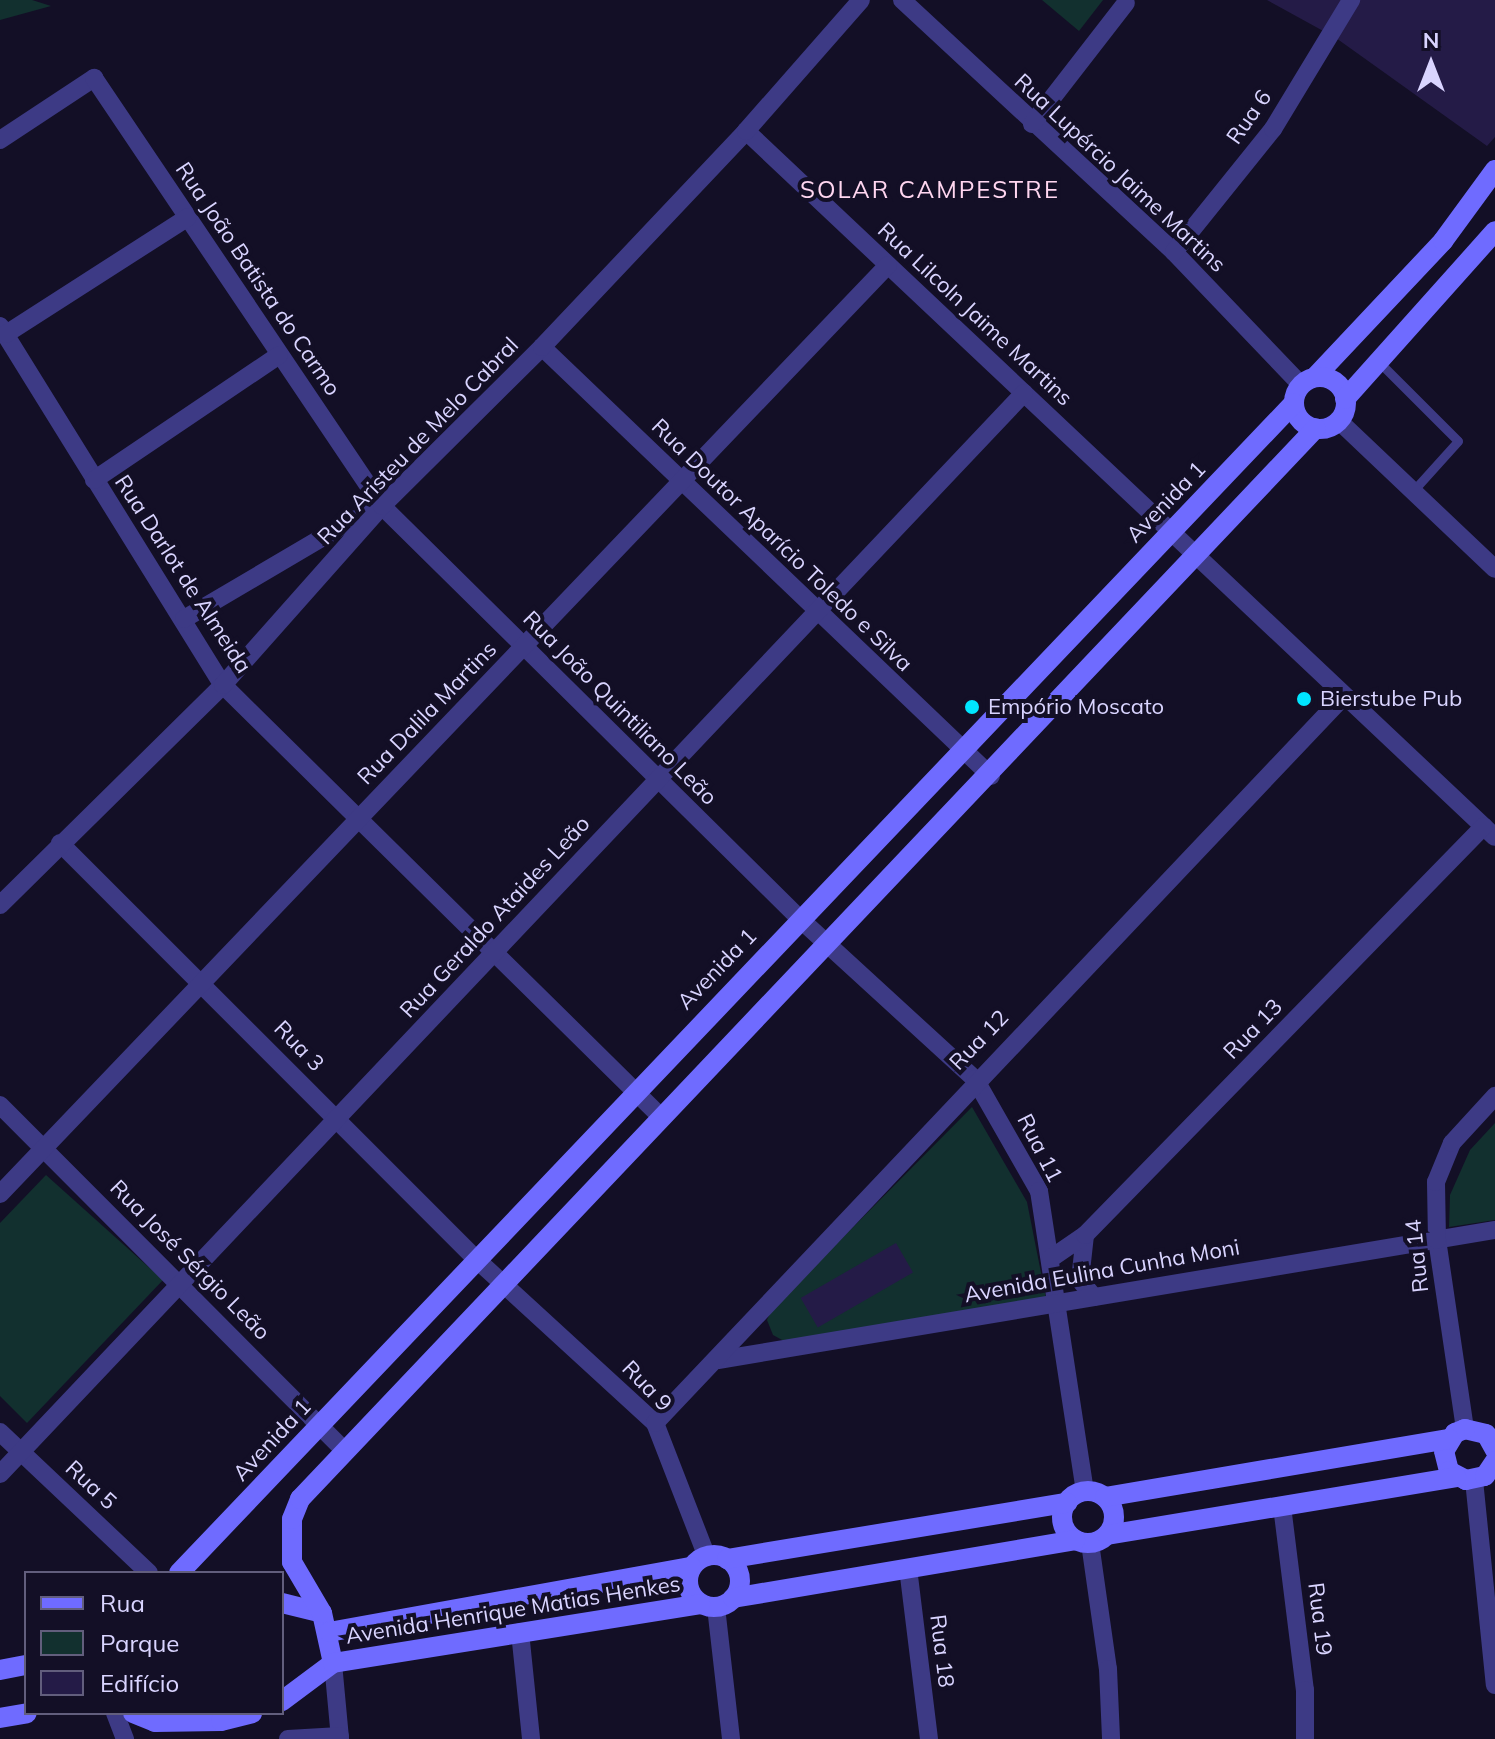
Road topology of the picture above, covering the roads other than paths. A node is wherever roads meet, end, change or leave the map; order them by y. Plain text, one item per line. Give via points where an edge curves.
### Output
1 (861, 0) edge
2 (902, 0) edge
3 (1351, 0) edge
4 (1126, 3) dead end
5 (1032, 124) junction
6 (746, 131) junction
7 (0, 140) edge
8 (1495, 170) edge
9 (188, 217) junction
10 (1493, 239) edge
11 (1174, 252) junction
12 (888, 265) junction
13 (3, 330) edge
14 (542, 347) junction
15 (279, 355) junction
16 (1380, 363) junction
17 (1304, 388) junction
18 (1024, 393) junction
19 (1345, 399) junction
20 (1338, 420) junction
21 (1316, 428) junction
22 (94, 480) junction
23 (681, 481) junction
24 (1413, 491) junction
25 (382, 504) junction
26 (1170, 533) junction
27 (1197, 559) junction
28 (1495, 569) edge
29 (817, 612) junction
30 (184, 619) junction
31 (524, 646) junction
32 (223, 685) junction
33 (1344, 696) junction
34 (960, 750) junction
35 (991, 776) junction
36 (658, 779) junction
37 (360, 818) junction
38 (1490, 831) edge
39 (60, 843) junction
40 (0, 905) edge
41 (799, 918) junction
42 (826, 942) junction
43 (497, 950) junction
44 (203, 982) junction
45 (975, 1079) junction
46 (633, 1091) junction
47 (1495, 1096) edge
48 (0, 1105) edge
49 (661, 1117) junction
50 (336, 1119) junction
51 (44, 1149) junction
52 (0, 1194) edge
53 (1495, 1230) edge
54 (1085, 1235) junction
55 (1437, 1240) junction
56 (476, 1259) junction
57 (1050, 1259) junction
58 (504, 1283) junction
59 (180, 1284) junction
60 (1094, 1297) junction
61 (1055, 1304) junction
62 (718, 1360) junction
63 (655, 1423) junction
64 (319, 1425) junction
65 (0, 1432) edge
66 (1478, 1437) edge
67 (344, 1450) junction
68 (21, 1452) junction
69 (1482, 1472) edge
70 (0, 1474) edge
71 (1095, 1494) junction
72 (1067, 1503) junction
73 (1282, 1506) junction
74 (1091, 1539) junction
75 (708, 1561) junction
76 (908, 1568) junction
77 (147, 1571) edge
78 (181, 1571) edge
79 (716, 1603) junction
80 (284, 1604) edge
81 (326, 1623) junction
82 (520, 1632) junction
83 (333, 1663) junction
84 (24, 1665) edge
85 (0, 1670) edge
86 (1495, 1685) edge
87 (284, 1700) edge
88 (24, 1714) edge
89 (116, 1715) edge
90 (138, 1715) edge
91 (244, 1715) edge
92 (0, 1718) edge
93 (340, 1737) edge
94 (125, 1739) edge
95 (288, 1739) edge
96 (531, 1739) edge
97 (731, 1739) edge
98 (929, 1739) edge
99 (1111, 1739) edge
100 (1305, 1739) edge

1 - 6 street, Rua Aristeu de Melo Cabral
2 - 5 street, Rua Lupércio Jaime Martins
3 - 11 street, Rua 6 via 1273,129
4 - 5 street
5 - 11 street, Rua Lupércio Jaime Martins
6 - 12 street, Rua Lilcoln Jaime Martins
6 - 14 street, Rua Aristeu de Melo Cabral
7 - 9 street, Rua João Batista do Carmo via 94,78
8 - 17 street, Avenida 1 via 1443,241
9 - 13 street
9 - 15 street, Rua João Batista do Carmo
10 - 16 street
11 - 17 street, Rua Lupércio Jaime Martins
12 - 18 street, Rua Lilcoln Jaime Martins
12 - 23 street, Rua Dalila Martins
13 - 22 street, Rua Darlot de Almeida
14 - 23 street, Rua Doutor Aparício Toledo e Silva
14 - 25 street, Rua Aristeu de Melo Cabral
15 - 22 street
15 - 25 street, Rua João Batista do Carmo
16 - 19 street
16 - 24 lane via 1458,441
17 - 19 street via 1336,382
17 - 21 street via 1299,419
17 - 26 street, Avenida 1
18 - 26 street, Rua Lilcoln Jaime Martins
18 - 29 street, Rua Geraldo Ataides Leão
19 - 20 street
20 - 21 street
20 - 24 street
21 - 27 street
22 - 30 street, Rua Darlot de Almeida
23 - 29 street, Rua Doutor Aparício Toledo e Silva
23 - 31 street, Rua Dalila Martins
24 - 28 street
25 - 30 street
25 - 31 street, Rua João Quintiliano Leão
25 - 32 street, Rua Aristeu de Melo Cabral
26 - 27 street, Rua Lilcoln Jaime Martins
26 - 34 street, Avenida 1
27 - 33 street
27 - 35 street
29 - 34 street, Rua Doutor Aparício Toledo e Silva
29 - 36 street, Rua Geraldo Ataides Leão
30 - 32 street, Rua Darlot de Almeida
31 - 36 street, Rua João Quintiliano Leão
31 - 37 street, Rua Dalila Martins
32 - 37 street, Rua Darlot de Almeida
32 - 39 street, Rua Aristeu de Melo Cabral
33 - 38 street
33 - 45 street, Rua 12
34 - 35 street, Rua Doutor Aparício Toledo e Silva
34 - 41 street, Avenida 1
35 - 42 street
36 - 41 street, Rua João Quintiliano Leão
36 - 43 street, Rua Geraldo Ataides Leão
37 - 43 street, Rua Darlot de Almeida
37 - 44 street, Rua Dalila Martins
38 - 54 street, Rua 13
39 - 40 street, Rua Aristeu de Melo Cabral
39 - 44 street, Rua 3
41 - 42 street, Rua João Quintiliano Leão
41 - 46 street, Avenida 1
42 - 45 street, Rua 11
42 - 49 street
43 - 46 street, Rua Darlot de Almeida
43 - 50 street, Rua Geraldo Ataides Leão
44 - 50 street, Rua 3
44 - 51 street, Rua Dalila Martins
45 - 57 street, Rua 11 via 1039,1191
45 - 62 street, Rua 12
46 - 49 street, Rua Darlot de Almeida
46 - 56 street, Avenida 1
47 - 55 street, Rua 14 via 1452,1143 1436,1182
48 - 51 street, Rua José Sérgio Leão
49 - 58 street
50 - 56 street, Rua 3
50 - 59 street, Rua Geraldo Ataides Leão
51 - 52 street, Rua Dalila Martins
51 - 59 street, Rua José Sérgio Leão
53 - 55 street, Avenida Eulina Cunha Moni
54 - 57 street, Rua 13
54 - 60 street via 1080,1280
55 - 60 street, Avenida Eulina Cunha Moni
55 - 66 street, Rua 14
56 - 58 street, Rua 3
56 - 64 street, Avenida 1
57 - 61 street, Rua 11
58 - 63 street, Rua 9
58 - 67 street
59 - 64 street, Rua José Sérgio Leão
59 - 68 street, Rua Geraldo Ataides Leão
60 - 61 street, Avenida Eulina Cunha Moni
61 - 62 street, Avenida Eulina Cunha Moni
61 - 71 street, Rua 11
62 - 63 street, Rua 12
63 - 75 street, Rua 9
64 - 67 street, Rua José Sérgio Leão
64 - 78 street, Avenida 1
65 - 68 street, Rua 5
66 - 69 street via 1444,1462
66 - 71 street
67 - 81 street via 300,1499 292,1519 292,1562
68 - 70 street, Rua Geraldo Ataides Leão
68 - 77 street, Rua 5
69 - 73 street, Avenida Henrique Matias Henkes
69 - 86 street
71 - 72 street
71 - 74 street via 1114,1514
72 - 74 street via 1063,1524
72 - 75 street, Avenida Henrique Matias Henkes
73 - 74 street, Avenida Henrique Matias Henkes
73 - 100 street, Rua 19 via 1305,1690
74 - 76 street, Avenida Henrique Matias Henkes
74 - 99 street
75 - 79 street via 688,1588
75 - 79 street via 739,1578
75 - 81 street, Avenida Henrique Matias Henkes
76 - 79 street, Avenida Henrique Matias Henkes
76 - 98 street, Rua 18
79 - 82 street, Avenida Henrique Matias Henkes
79 - 97 street
80 - 81 street
81 - 83 street
82 - 83 street, Avenida Henrique Matias Henkes
82 - 96 street
83 - 87 street
83 - 93 street
84 - 85 street
88 - 92 street
89 - 94 street
90 - 91 street via 155,1722 221,1721
93 - 95 street

